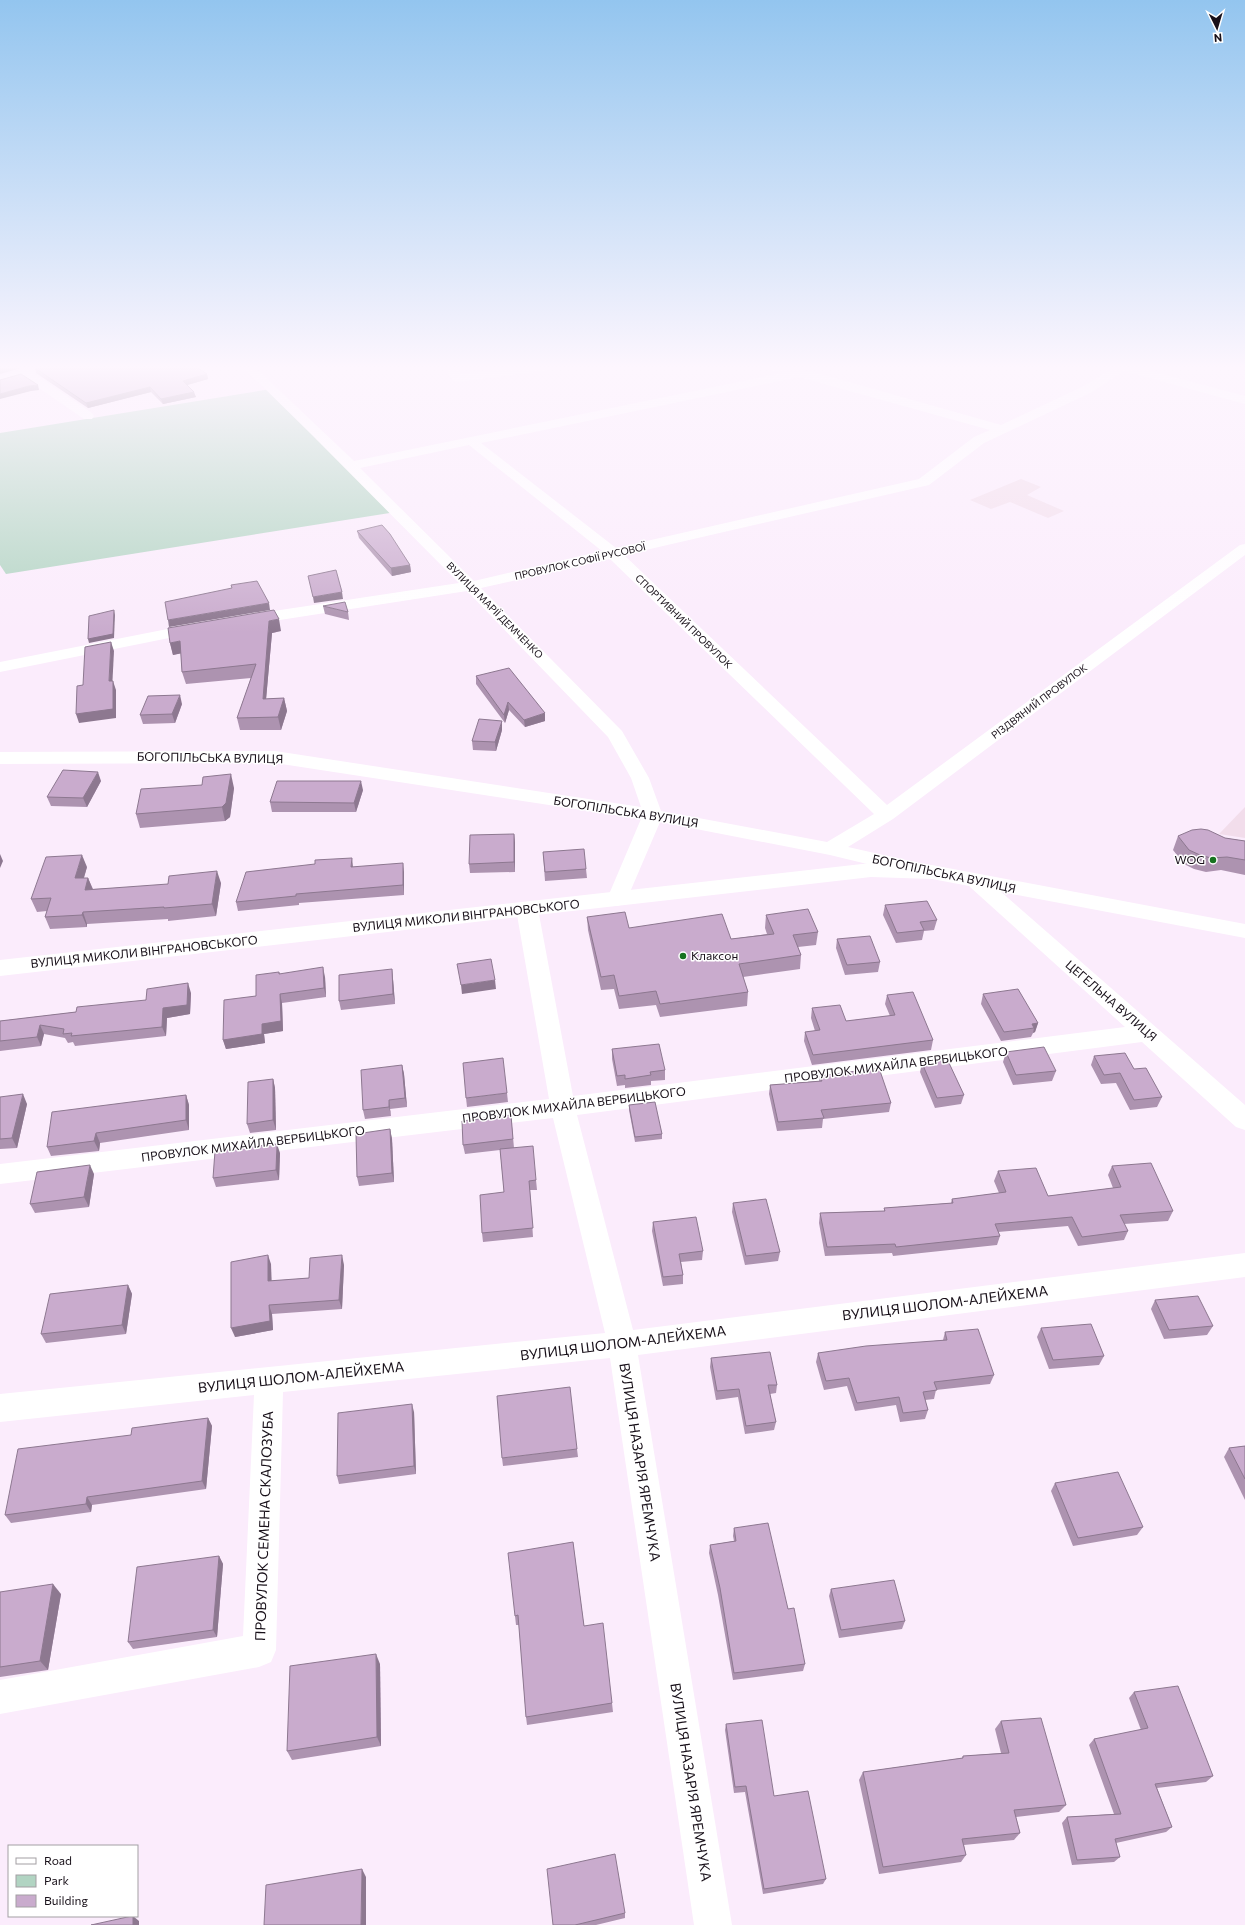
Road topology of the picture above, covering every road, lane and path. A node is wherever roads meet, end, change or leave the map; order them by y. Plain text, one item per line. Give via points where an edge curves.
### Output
1 (338, 454) edge
2 (408, 454) edge
3 (486, 454) edge
4 (961, 454) edge
5 (350, 466) junction
6 (1245, 548) edge
7 (613, 554) junction
8 (471, 586) junction
9 (236, 622) edge
10 (213, 625) edge
11 (0, 667) edge
12 (0, 758) edge
13 (886, 814) junction
14 (653, 815) junction
15 (830, 849) junction
16 (932, 872) junction
17 (977, 882) junction
18 (617, 900) junction
19 (527, 909) junction
20 (1245, 931) edge
21 (0, 968) edge
22 (1148, 1033) junction
23 (563, 1107) junction
24 (1245, 1120) edge
25 (0, 1174) edge
26 (1244, 1267) edge
27 (622, 1344) junction
28 (269, 1380) junction
29 (0, 1408) edge
30 (0, 1696) edge
31 (714, 1925) edge

1 - 5 street, ВУЛИЦЯ МАРІЇ ДЕМЧЕНКО
2 - 5 street
3 - 7 street, СПОРТИВНИЙ ПРОВУЛОК
4 - 7 street, ПРОВУЛОК СОФІЇ РУСОВОЇ via 924,482
5 - 8 street, ВУЛИЦЯ МАРІЇ ДЕМЧЕНКО
6 - 13 street, РІЗДВЯНИЙ ПРОВУЛОК
7 - 8 street, ПРОВУЛОК СОФІЇ РУСОВОЇ
7 - 13 street, СПОРТИВНИЙ ПРОВУЛОК
8 - 9 street, ПРОВУЛОК СОФІЇ РУСОВОЇ
8 - 14 street, ВУЛИЦЯ МАРІЇ ДЕМЧЕНКО via 616,735 640,778
10 - 11 street
12 - 14 street, БОГОПІЛЬСЬКА ВУЛИЦЯ via 275,757
13 - 15 street, РІЗДВЯНИЙ ПРОВУЛОК
14 - 15 street, БОГОПІЛЬСЬКА ВУЛИЦЯ
14 - 18 street
15 - 16 street, БОГОПІЛЬСЬКА ВУЛИЦЯ
16 - 17 street, БОГОПІЛЬСЬКА ВУЛИЦЯ
16 - 18 street, ВУЛИЦЯ МИКОЛИ ВІНГРАНОВСЬКОГО via 864,871
17 - 20 street, БОГОПІЛЬСЬКА ВУЛИЦЯ
17 - 22 street, ЦЕГЕЛЬНА ВУЛИЦЯ via 1040,941
18 - 19 street, ВУЛИЦЯ МИКОЛИ ВІНГРАНОВСЬКОГО
19 - 21 street, ВУЛИЦЯ МИКОЛИ ВІНГРАНОВСЬКОГО
19 - 23 street, ВУЛИЦЯ НАЗАРІЯ ЯРЕМЧУКА
22 - 23 street, ПРОВУЛОК МИХАЙЛА ВЕРБИЦЬКОГО
22 - 24 street, ЦЕГЕЛЬНА ВУЛИЦЯ
23 - 25 street, ПРОВУЛОК МИХАЙЛА ВЕРБИЦЬКОГО
23 - 27 street, ВУЛИЦЯ НАЗАРІЯ ЯРЕМЧУКА
26 - 27 street, ВУЛИЦЯ ШОЛОМ-АЛЕЙХЕМА
27 - 28 street, ВУЛИЦЯ ШОЛОМ-АЛЕЙХЕМА
27 - 31 street, ВУЛИЦЯ НАЗАРІЯ ЯРЕМЧУКА
28 - 29 street, ВУЛИЦЯ ШОЛОМ-АЛЕЙХЕМА
28 - 30 street, ПРОВУЛОК СЕМЕНА СКАЛОЗУБА via 259,1650

